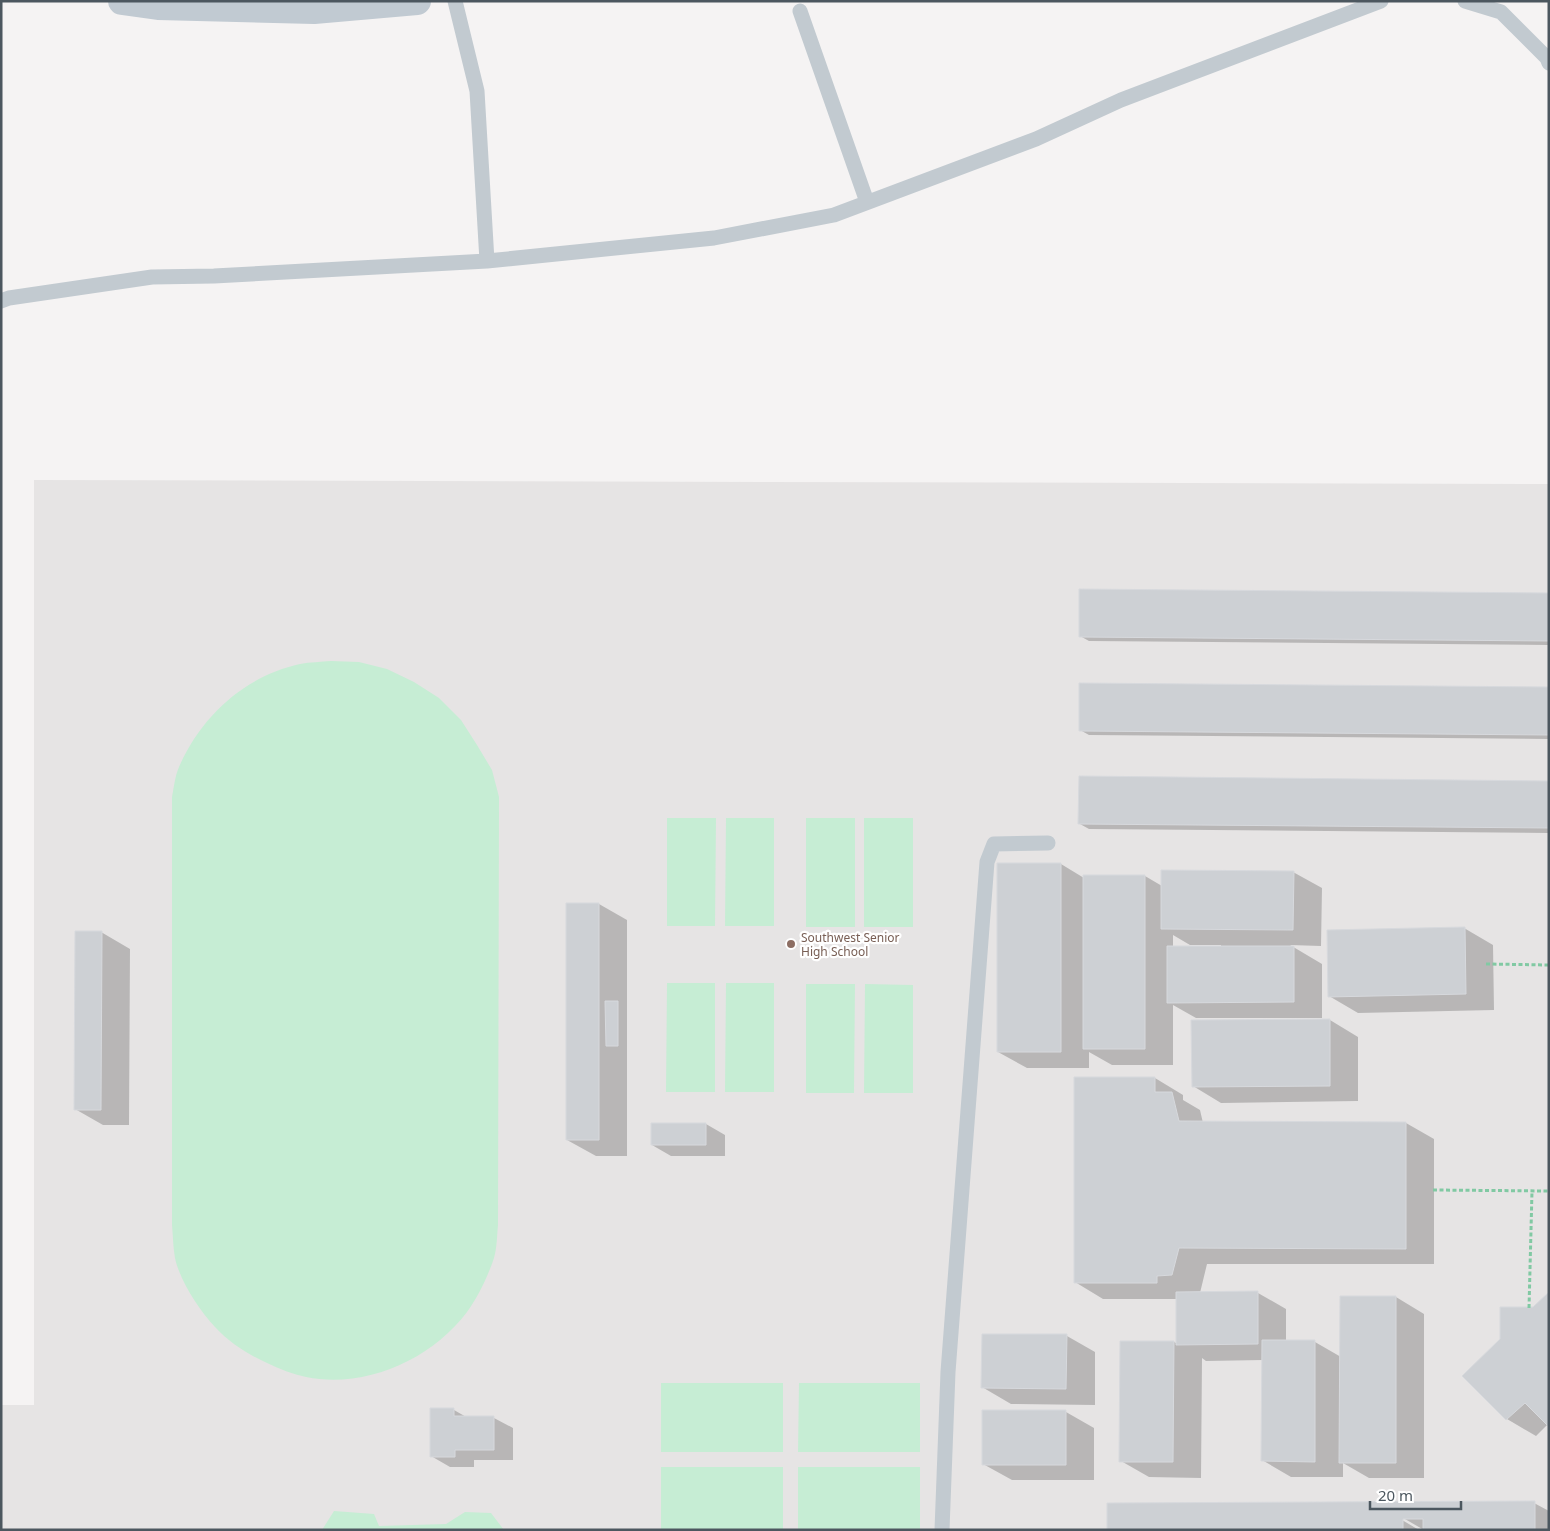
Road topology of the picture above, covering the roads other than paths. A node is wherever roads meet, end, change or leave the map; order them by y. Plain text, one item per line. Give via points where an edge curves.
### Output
1 (122, 1) edge
2 (417, 1) edge
3 (455, 1) edge
4 (1381, 1) edge
5 (1465, 1) edge
6 (800, 11) dead end
7 (1549, 63) edge
8 (867, 202) junction
9 (487, 262) junction
10 (1, 300) edge
11 (1048, 843) dead end
12 (942, 1530) edge

1 - 2 main road via 158,6 314,10
3 - 9 lane via 477,91
4 - 8 lane via 1121,100 1036,139
5 - 7 lane via 1501,12
6 - 8 lane
8 - 9 lane via 834,215 714,238
9 - 10 lane via 152,277
11 - 12 lane via 994,844 987,862 948,1372

